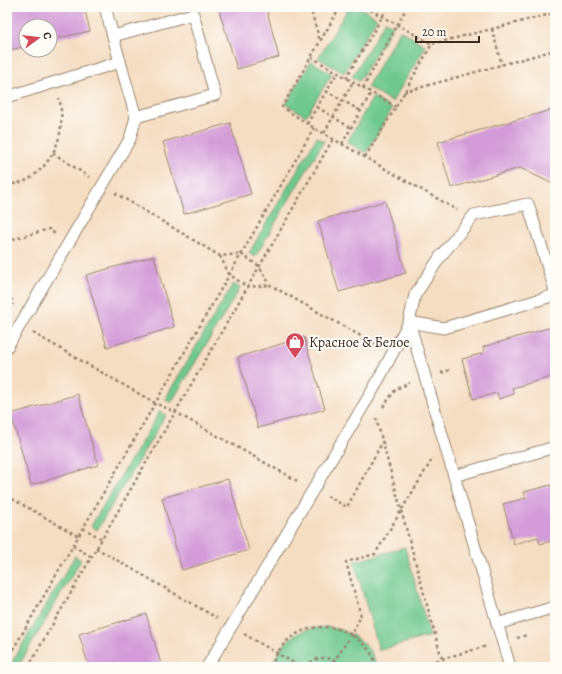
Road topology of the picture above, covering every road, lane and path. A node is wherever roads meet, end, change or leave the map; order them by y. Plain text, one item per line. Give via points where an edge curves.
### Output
1 (105, 7) edge
2 (310, 7) edge
3 (340, 7) edge
4 (365, 7) edge
5 (388, 7) edge
6 (407, 7) edge
7 (555, 13) edge
8 (382, 16) junction
9 (398, 25) junction
10 (492, 29) junction
11 (113, 36) junction
12 (320, 41) junction
13 (432, 44) junction
14 (555, 50) edge
15 (311, 57) junction
16 (120, 62) junction
17 (502, 65) junction
18 (337, 73) junction
19 (346, 78) junction
20 (54, 82) junction
21 (353, 82) junction
22 (363, 88) junction
23 (326, 91) junction
24 (404, 92) junction
25 (371, 93) junction
26 (7, 97) edge
27 (343, 100) junction
28 (396, 107) junction
29 (317, 108) junction
30 (361, 111) junction
31 (136, 117) junction
32 (333, 117) junction
33 (307, 124) junction
34 (314, 128) junction
35 (351, 128) junction
36 (324, 133) junction
37 (332, 139) junction
38 (342, 144) junction
39 (53, 153) junction
40 (365, 157) junction
41 (7, 186) edge
42 (102, 186) junction
43 (471, 219) junction
44 (7, 241) edge
45 (68, 245) junction
46 (241, 254) junction
47 (220, 256) junction
48 (259, 266) junction
49 (229, 274) junction
50 (270, 285) junction
51 (247, 287) junction
52 (555, 290) edge
53 (555, 296) edge
54 (408, 322) junction
55 (20, 325) junction
56 (375, 344) dead end
57 (7, 347) edge
58 (450, 370) dead end
59 (425, 378) junction
60 (155, 403) junction
61 (175, 412) junction
62 (443, 441) junction
63 (383, 442) junction
64 (555, 447) edge
65 (454, 476) junction
66 (314, 489) junction
67 (7, 496) edge
68 (401, 510) junction
69 (83, 528) junction
70 (78, 536) junction
71 (102, 539) junction
72 (73, 546) junction
73 (96, 548) junction
74 (92, 557) junction
75 (555, 607) edge
76 (498, 624) junction
77 (231, 627) junction
78 (352, 634) junction
79 (527, 635) dead end
80 (503, 642) junction
81 (277, 653) junction
82 (442, 659) junction
83 (7, 660) edge
84 (334, 660) junction
85 (28, 667) edge
86 (207, 667) edge
87 (271, 667) edge
88 (300, 667) edge
89 (306, 667) edge
90 (330, 667) edge
91 (341, 667) edge
92 (377, 667) edge
93 (413, 667) edge
94 (444, 667) edge
95 (510, 667) edge

1 - 11 lane
2 - 12 path
3 - 12 path
4 - 8 path
5 - 8 path
6 - 9 path
7 - 10 path
8 - 9 path
8 - 19 path
9 - 13 path
9 - 22 path
10 - 13 path
10 - 17 path
11 - 16 lane
11 - 31 lane via 194,14 215,95
12 - 15 path
13 - 24 path
14 - 17 path
15 - 18 path
15 - 33 path via 282,107
16 - 20 lane
16 - 31 lane
17 - 24 path
18 - 19 path
18 - 23 path
19 - 21 path
20 - 26 lane
20 - 39 path via 62,109 62,120
21 - 22 path
21 - 27 path
22 - 25 path
23 - 27 path
23 - 29 path
24 - 28 path
25 - 28 path
25 - 30 path
27 - 30 path
27 - 32 path
28 - 40 path
29 - 32 path
29 - 33 path
30 - 35 path
31 - 42 lane via 130,139
32 - 35 path
32 - 36 path
33 - 34 path
34 - 36 path
34 - 46 path
35 - 38 path
36 - 37 path
37 - 38 path
37 - 48 path
38 - 40 path
39 - 41 path via 46,164 26,181
39 - 42 path
40 - 43 path
42 - 45 lane
42 - 47 path
43 - 52 lane via 474,215 528,204
43 - 54 lane via 440,257 415,295
44 - 45 path via 49,229
45 - 55 lane
46 - 47 path
46 - 48 path
46 - 49 path
47 - 49 path
48 - 50 path
48 - 51 path
49 - 51 path
49 - 60 path
50 - 51 path
50 - 56 path
51 - 61 path
53 - 54 lane via 444,328
54 - 59 lane
54 - 66 lane via 374,388
55 - 57 lane
55 - 60 path
58 - 59 path
59 - 62 lane
59 - 63 path via 396,389 376,418
60 - 61 path
60 - 69 path
61 - 66 path
61 - 71 path
62 - 65 lane
62 - 68 path
63 - 66 path via 347,507
63 - 68 path
64 - 65 lane
65 - 76 lane
66 - 77 lane
67 - 70 path
68 - 78 path via 375,554 346,562 361,616
68 - 82 path
69 - 70 path
69 - 71 path
70 - 72 path
71 - 73 path
72 - 74 path
72 - 83 path
73 - 74 path
73 - 77 path
74 - 85 path
75 - 76 lane
76 - 80 lane
77 - 81 path
77 - 86 lane
78 - 81 path via 328,627 304,631 293,636
78 - 84 path
78 - 92 path via 370,651
79 - 80 path
80 - 82 path
80 - 95 lane
81 - 87 path
81 - 88 path
82 - 93 path
82 - 94 path
84 - 89 path via 316,659
84 - 90 path
84 - 91 path

